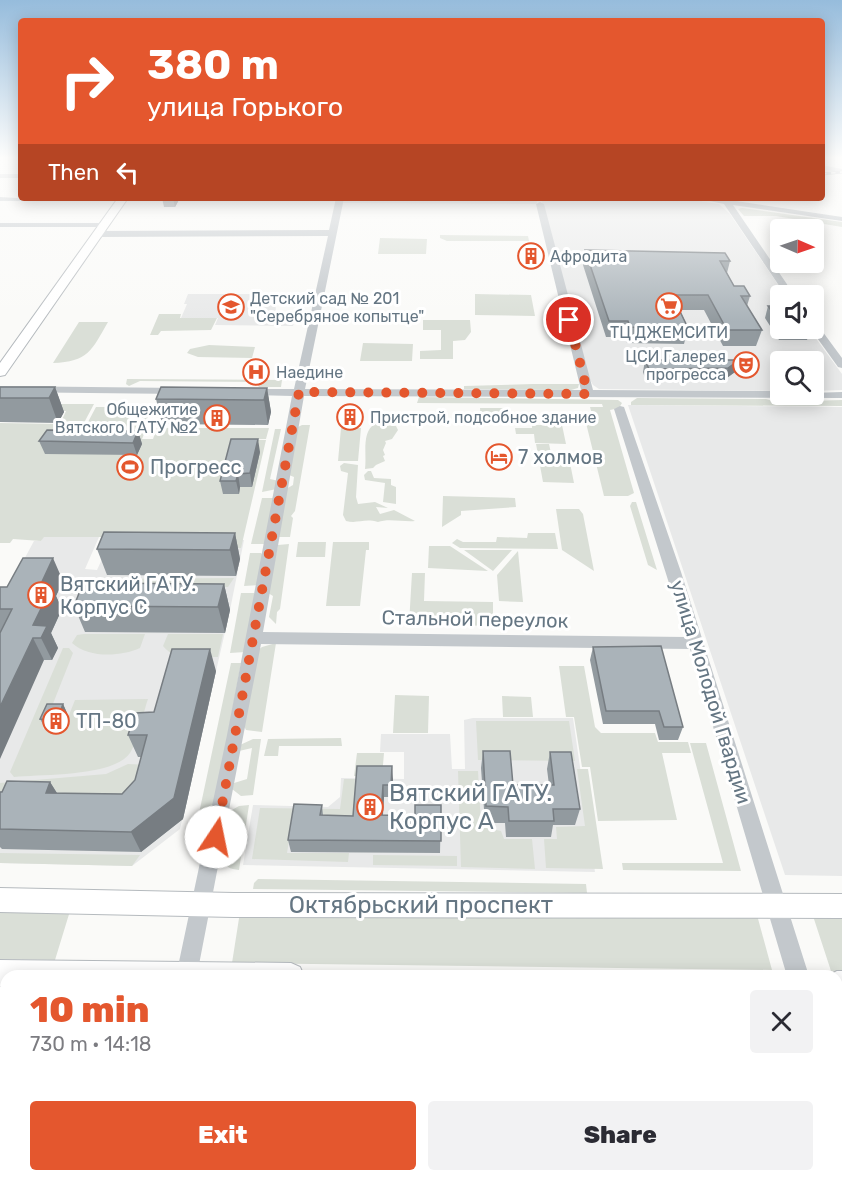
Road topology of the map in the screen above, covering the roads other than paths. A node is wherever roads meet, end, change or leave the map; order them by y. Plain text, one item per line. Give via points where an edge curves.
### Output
1 (112, 212) edge
2 (337, 212) edge
3 (542, 212) edge
4 (734, 212) edge
5 (795, 212) edge
6 (842, 219) edge
7 (0, 225) edge
8 (99, 230) junction
9 (333, 233) junction
10 (783, 285) edge
11 (823, 339) edge
12 (842, 365) edge
13 (0, 372) edge
14 (0, 389) edge
15 (193, 391) edge
16 (237, 392) edge
17 (299, 392) junction
18 (588, 394) junction
19 (842, 395) edge
20 (620, 409) dead end
21 (254, 638) junction
22 (694, 643) junction
23 (0, 900) edge
24 (201, 904) junction
25 (842, 906) edge
26 (778, 907) junction
27 (187, 970) edge
28 (796, 970) edge

1 - 8 main road
2 - 9 street
3 - 18 street
4 - 10 street
5 - 6 street
7 - 8 street
8 - 9 street
8 - 13 main road
9 - 17 street
11 - 12 street
14 - 15 street
16 - 17 street
17 - 18 street
17 - 21 street
18 - 19 street
20 - 22 street, улица Молодой Гвардии
21 - 22 street, Стальной переулок
21 - 24 street
22 - 26 street, улица Молодой Гвардии
23 - 24 main road, Октябрьский проспект
24 - 26 main road, Октябрьский проспект
24 - 27 street
25 - 26 main road, Октябрьский проспект
26 - 28 street, улица Молодой Гвардии

